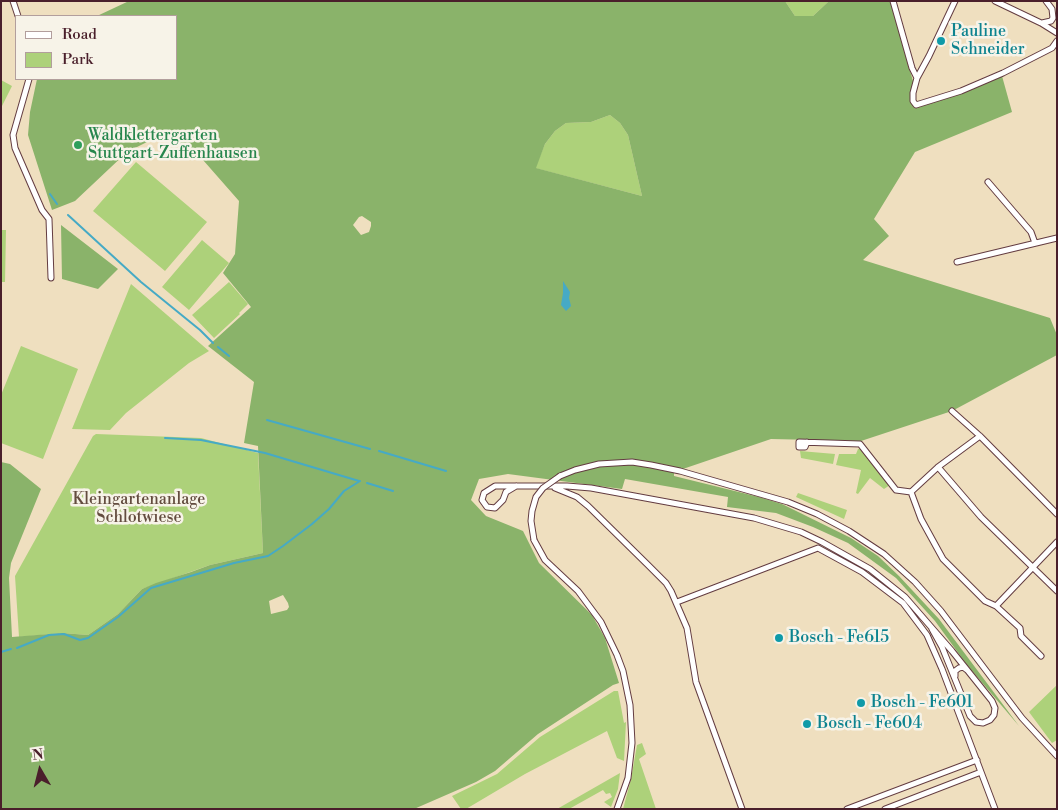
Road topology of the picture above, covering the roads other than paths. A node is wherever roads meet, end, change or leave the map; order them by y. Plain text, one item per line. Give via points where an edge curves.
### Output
1 (13, 1) edge
2 (893, 1) edge
3 (955, 1) edge
4 (995, 1) edge
5 (1046, 1) edge
6 (18, 15) edge
7 (1041, 23) junction
8 (1057, 33) edge
9 (1057, 41) edge
10 (917, 78) junction
11 (29, 80) edge
12 (988, 182) dead end
13 (1057, 238) edge
14 (1036, 243) junction
15 (957, 262) dead end
16 (52, 278) dead end
17 (952, 411) dead end
18 (980, 436) junction
19 (807, 442) dead end
20 (938, 467) junction
21 (516, 486) junction
22 (553, 486) junction
23 (911, 492) junction
24 (1057, 514) edge
25 (1057, 542) edge
26 (1033, 568) junction
27 (1057, 591) edge
28 (677, 602) junction
29 (996, 606) junction
30 (932, 629) junction
31 (1041, 656) dead end
32 (968, 670) junction
33 (955, 676) junction
34 (1057, 756) edge
35 (977, 760) junction
36 (981, 772) junction
37 (617, 809) edge
38 (742, 809) edge
39 (847, 809) edge
40 (885, 809) edge
41 (995, 809) edge

1 - 6 street
2 - 10 street
3 - 10 street
4 - 7 street
5 - 7 street via 1052,9 1053,18
7 - 8 street
9 - 10 street via 1052,48 1003,73 916,105 913,93
11 - 16 street via 14,135 15,148 49,219
12 - 14 street via 1031,232
13 - 14 street
14 - 15 street
17 - 18 street
18 - 20 street
18 - 24 street
19 - 23 street via 860,444 896,490
20 - 23 street
20 - 26 street
21 - 21 street via 506,492 495,508 487,507 482,500 484,493 495,486
21 - 22 street
22 - 28 street via 588,506 666,583
22 - 30 street via 614,491 754,518 801,532 878,574 905,597
23 - 29 street via 921,519 943,559 985,601
25 - 26 street
26 - 27 street
26 - 29 street
28 - 35 street via 818,548 862,572 903,603 927,635
28 - 38 street via 687,628 696,682
29 - 31 street via 1020,628 1021,636
30 - 32 street
30 - 33 street
32 - 33 street via 958,668
32 - 33 street via 996,708 990,720 976,722 970,716
34 - 37 street, bridge via 1022,718 941,611 915,582 884,554 849,531 788,502 680,471 632,462 599,464 560,476 543,488 536,498 531,521 534,540 545,560 578,591 601,622 623,671 630,705 632,744 628,778
35 - 36 street
35 - 39 street
36 - 40 street
36 - 41 street

